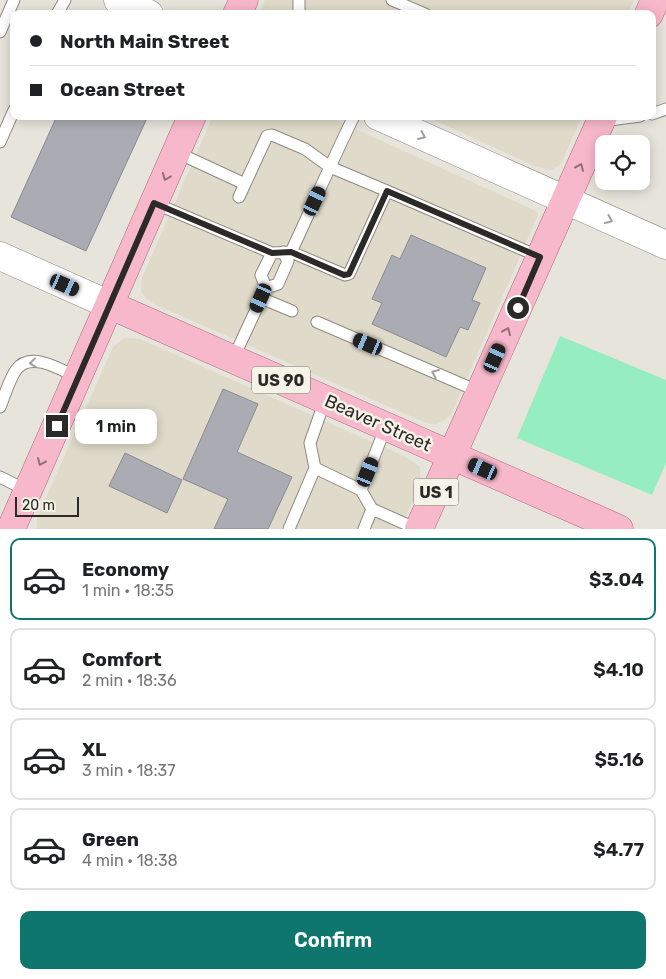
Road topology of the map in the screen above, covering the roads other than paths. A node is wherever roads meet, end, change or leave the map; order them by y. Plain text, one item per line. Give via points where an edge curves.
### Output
1 (14, 0) edge
2 (118, 0) edge
3 (392, 0) edge
4 (411, 3) edge
5 (140, 10) edge
6 (0, 32) edge
7 (10, 119) edge
8 (190, 120) edge
9 (352, 120) edge
10 (387, 120) edge
11 (602, 120) edge
12 (0, 142) edge
13 (176, 152) junction
14 (330, 167) junction
15 (245, 184) junction
16 (387, 191) junction
17 (239, 197) dead end
18 (565, 200) junction
19 (154, 203) junction
20 (666, 245) edge
21 (282, 252) junction
22 (0, 256) edge
23 (540, 257) junction
24 (264, 293) junction
25 (110, 305) junction
26 (292, 312) dead end
27 (317, 322) dead end
28 (233, 359) junction
29 (78, 378) junction
30 (480, 392) junction
31 (326, 399) junction
32 (0, 407) edge
33 (386, 426) junction
34 (452, 456) junction
35 (315, 468) junction
36 (0, 478) edge
37 (361, 490) junction
38 (28, 491) junction
39 (372, 509) junction
40 (10, 529) edge
41 (289, 529) edge
42 (364, 529) edge
43 (418, 529) edge
44 (619, 529) edge

1 - 6 lane
2 - 5 street
3 - 4 lane
7 - 12 lane
8 - 13 main road
9 - 14 lane
10 -> 18 street
18 -> 11 main road, US 1
13 - 15 lane
13 -> 19 main road
14 - 15 lane via 305,149 272,134 267,136
14 - 16 lane
14 - 21 lane
15 - 17 lane
16 - 21 lane via 349,274 344,275
16 - 23 lane
18 -> 20 street
18 - 23 main road, US 1
19 - 21 lane
19 - 25 main road
21 - 24 lane via 262,275
21 - 24 lane via 288,261 278,284
22 - 25 street
30 -> 23 main road, US 1
24 - 26 lane
24 - 28 lane
25 - 28 main road, Beaver Street / US 90
25 - 29 main road
30 -> 27 lane
28 - 31 main road, Beaver Street / US 90
29 -> 32 lane via 45,362 22,364 16,370
29 -> 38 main road
30 - 34 main road, US 1
31 - 33 main road, Beaver Street / US 90
31 - 35 lane via 310,443
33 - 34 main road, Beaver Street / US 90
33 - 37 lane
34 - 43 main road, US 1
34 - 44 main road, Beaver Street / US 90
35 - 37 lane
35 - 41 lane
36 - 38 lane
37 - 39 lane
38 - 40 main road
39 - 42 lane
39 - 43 lane

